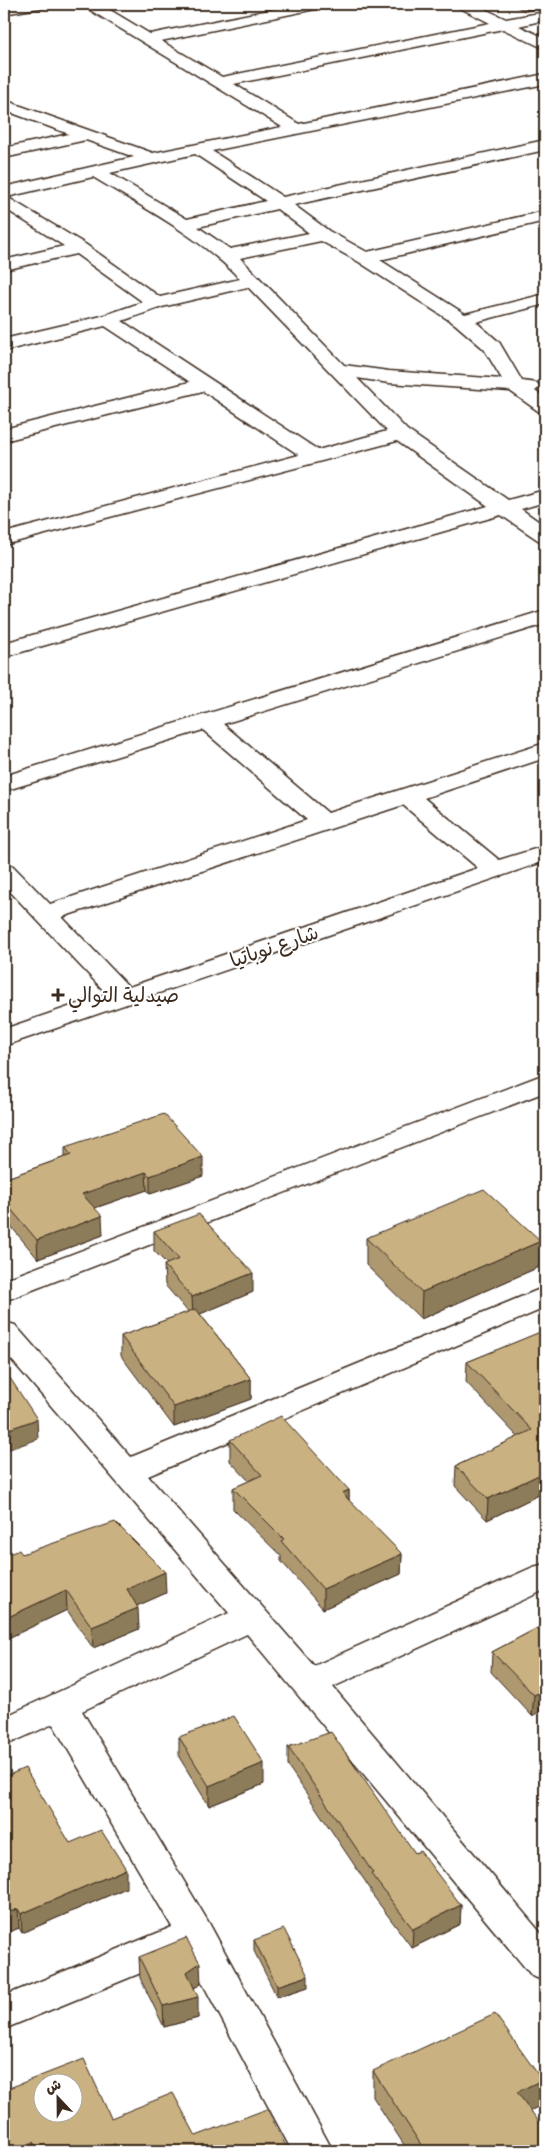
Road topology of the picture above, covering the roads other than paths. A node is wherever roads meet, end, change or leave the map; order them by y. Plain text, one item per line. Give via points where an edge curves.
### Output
1 (39, 4) edge
2 (90, 4) edge
3 (320, 4) edge
4 (463, 4) edge
5 (4, 10) edge
6 (545, 16) edge
7 (506, 25) junction
8 (148, 38) junction
9 (545, 44) edge
10 (545, 79) edge
11 (222, 82) junction
12 (6, 108) edge
13 (298, 130) junction
14 (86, 135) junction
15 (545, 145) edge
16 (198, 149) junction
17 (4, 153) edge
18 (152, 158) junction
19 (96, 170) junction
20 (4, 192) edge
21 (4, 201) edge
22 (280, 204) junction
23 (545, 216) edge
24 (184, 225) junction
25 (323, 235) junction
26 (79, 248) junction
27 (227, 255) junction
28 (365, 258) junction
29 (4, 265) edge
30 (253, 281) junction
31 (545, 299) edge
32 (157, 303) junction
33 (108, 320) junction
34 (462, 320) junction
35 (4, 345) edge
36 (339, 370) junction
37 (207, 384) junction
38 (516, 387) junction
39 (545, 388) edge
40 (545, 407) edge
41 (400, 434) junction
42 (4, 435) edge
43 (316, 457) junction
44 (545, 496) edge
45 (504, 508) junction
46 (545, 536) edge
47 (4, 539) edge
48 (545, 617) edge
49 (4, 650) edge
50 (206, 721) junction
51 (545, 750) edge
52 (4, 784) edge
53 (406, 796) junction
54 (325, 822) junction
55 (545, 854) edge
56 (496, 870) junction
57 (4, 871) edge
58 (46, 914) junction
59 (124, 997) junction
60 (4, 1038) edge
61 (545, 1082) edge
62 (4, 1291) edge
63 (545, 1297) edge
64 (4, 1332) edge
65 (127, 1472) junction
66 (545, 1576) edge
67 (252, 1617) junction
68 (309, 1684) junction
69 (61, 1707) junction
70 (4, 1732) edge
71 (196, 1934) junction
72 (540, 1948) edge
73 (4, 2013) edge
74 (313, 2151) edge

1 - 5 street
2 - 8 street
3 - 8 street
4 - 7 street
6 - 7 street
7 - 9 street
7 - 11 street
8 - 11 street
10 - 13 street
11 - 13 street
12 - 14 street
13 - 16 street
14 - 17 street
14 - 18 street
15 - 22 street
16 - 18 street
16 - 22 street
18 - 19 street
19 - 20 street
19 - 24 street
21 - 26 street
22 - 24 street
22 - 25 street
23 - 28 street
24 - 27 street
25 - 27 street
25 - 28 street
26 - 29 street
26 - 32 street
27 - 30 street
28 - 34 street
30 - 32 street
30 - 36 street
31 - 34 street
32 - 33 street
33 - 35 street
33 - 37 street
34 - 38 street via 492,346
36 - 38 street
36 - 41 street
37 - 42 street
37 - 43 street
38 - 39 street
38 - 40 street
41 - 43 street
41 - 45 street
43 - 47 street
44 - 45 street
45 - 46 street
45 - 49 street
48 - 50 street
50 - 52 street
50 - 54 street
51 - 53 street
53 - 54 street
53 - 56 street
54 - 58 street
55 - 56 street, شارع نوباتيا
56 - 59 street, شارع نوباتيا
57 - 58 street
58 - 59 street
59 - 60 street, شارع نوباتيا
61 - 62 street
63 - 65 street
64 - 65 street
65 - 67 street
66 - 68 street
67 - 68 street
67 - 69 street
68 - 72 street
69 - 70 street
69 - 71 street
71 - 73 street
71 - 74 street

